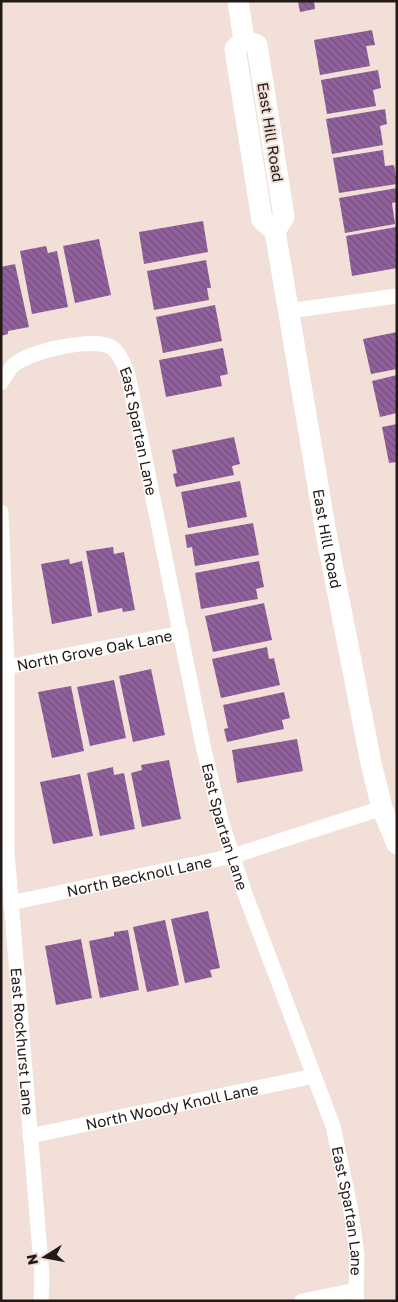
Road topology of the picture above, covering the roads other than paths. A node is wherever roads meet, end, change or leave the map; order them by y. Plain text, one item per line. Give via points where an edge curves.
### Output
1 (238, 1) edge
2 (397, 296) edge
3 (288, 311) junction
4 (4, 378) edge
5 (1, 512) edge
6 (181, 633) junction
7 (7, 667) junction
8 (382, 808) junction
9 (397, 844) edge
10 (233, 856) junction
11 (10, 902) junction
12 (314, 1076) junction
13 (30, 1136) junction
14 (356, 1295) edge
15 (42, 1301) edge
16 (302, 1301) edge

1 - 3 street, East Hill Road via 244,40 235,49 262,220 275,231
2 - 3 street
3 - 8 street, East Hill Road via 326,534
4 - 6 street, East Spartan Lane via 16,363 33,354 82,344 111,346 122,360 128,375
5 - 7 street, East Rockhurst Lane
6 - 7 street, North Grove Oak Lane
6 - 10 street, East Spartan Lane via 204,750
7 - 11 street, East Rockhurst Lane
8 - 9 street, East Hill Road
8 - 10 street, North Becknoll Lane
10 - 11 street, North Becknoll Lane
10 - 12 street, East Spartan Lane
11 - 13 street, East Rockhurst Lane
12 - 13 street, North Woody Knoll Lane
12 - 14 street, East Spartan Lane via 332,1126 351,1211 357,1256
13 - 15 street, East Rockhurst Lane
14 - 16 street

